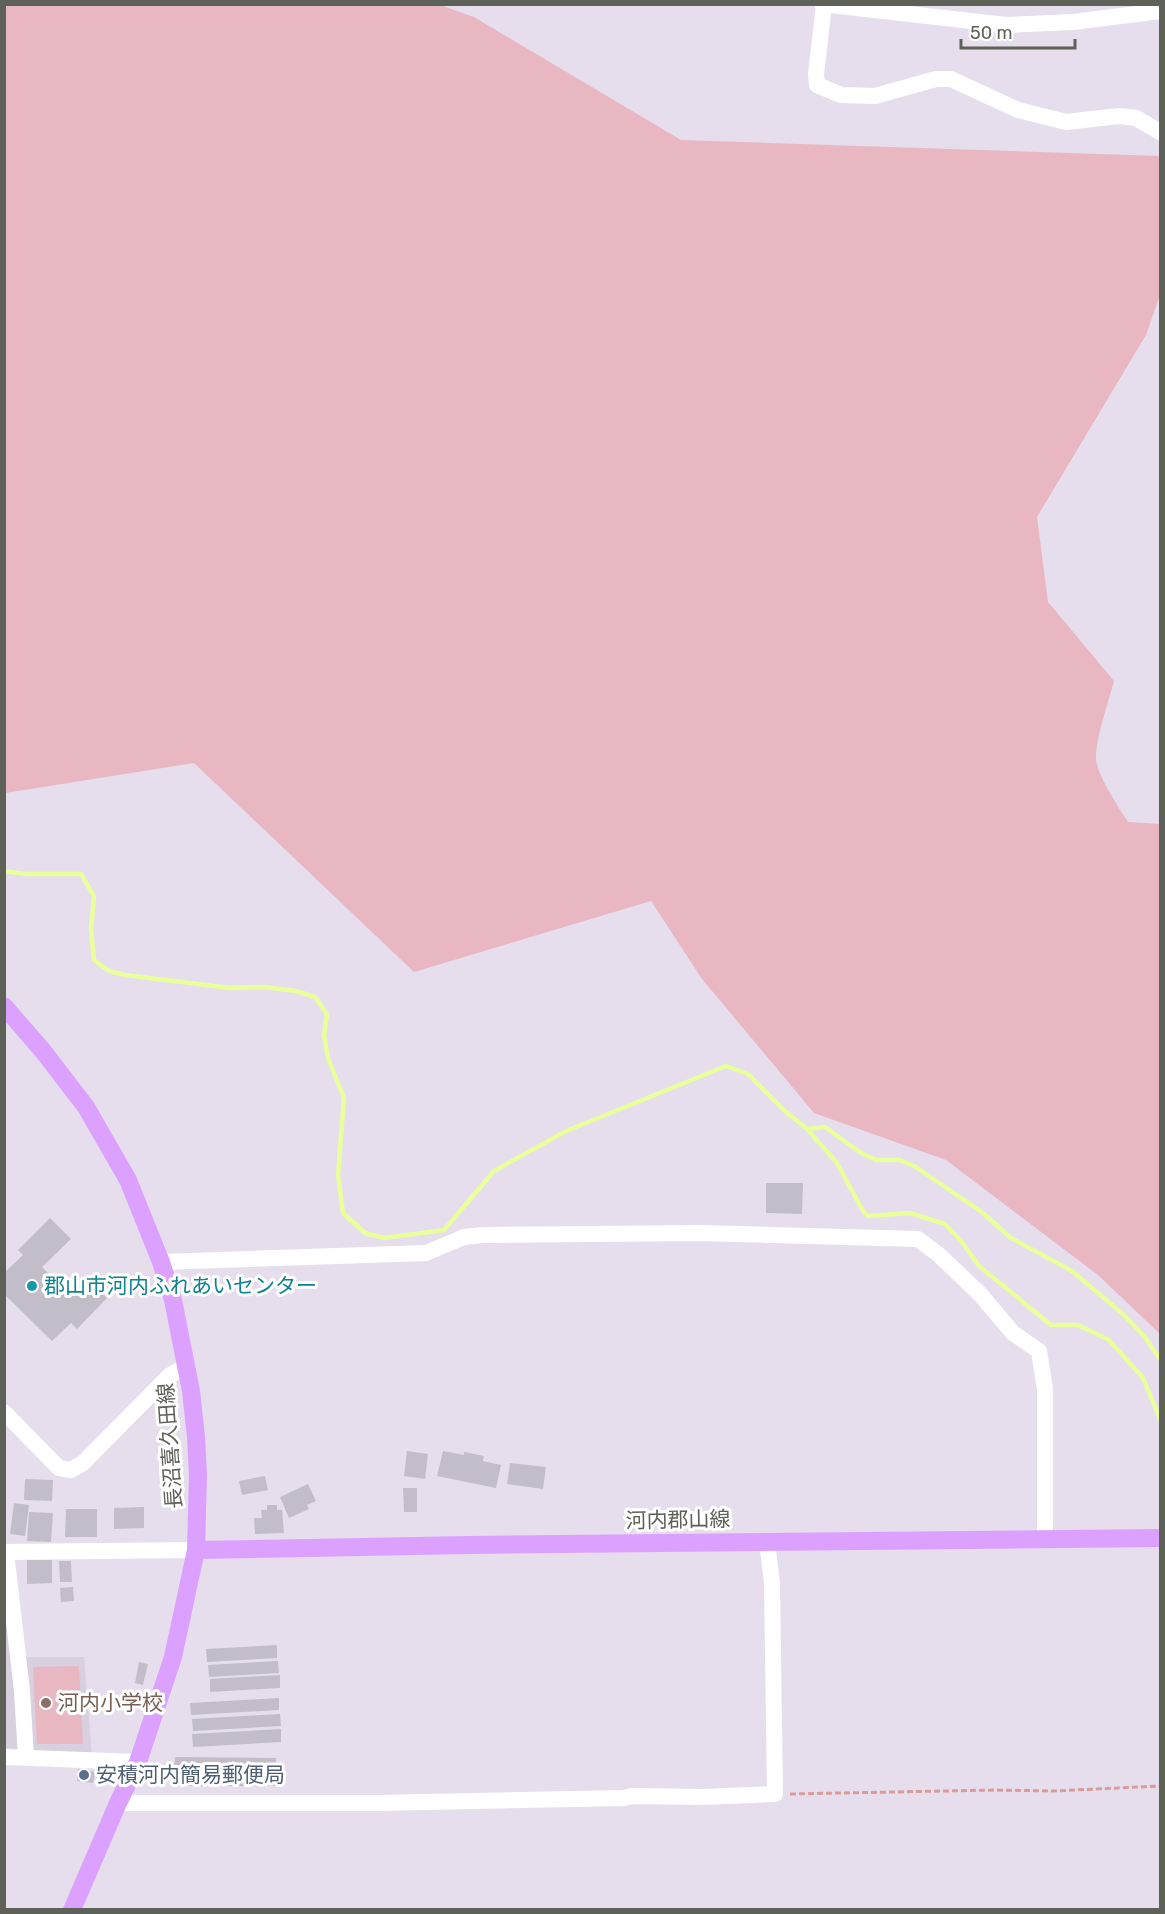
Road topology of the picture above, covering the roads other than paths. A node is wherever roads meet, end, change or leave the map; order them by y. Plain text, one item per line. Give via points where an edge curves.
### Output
1 (823, 5) edge
2 (1161, 11) edge
3 (1161, 132) edge
4 (4, 1006) edge
5 (161, 1262) junction
6 (186, 1366) junction
7 (4, 1412) edge
8 (1161, 1538) edge
9 (1045, 1539) junction
10 (767, 1542) junction
11 (196, 1550) junction
12 (5, 1552) edge
13 (4, 1757) edge
14 (26, 1757) junction
15 (138, 1762) junction
16 (118, 1803) junction
17 (72, 1910) edge

1 - 2 street via 1006,25 1073,22
1 - 3 street via 817,85 841,95 875,96 936,79 951,79 1018,110 1056,120 1119,116 1136,118
4 - 5 main road, 長沼喜久田線 via 86,1107 128,1180
5 - 6 main road, 長沼喜久田線
5 - 9 street via 426,1253 464,1237 483,1235 700,1233 918,1239 980,1294 1013,1333 1039,1351 1045,1389
6 - 7 street via 169,1376 83,1463 70,1470 59,1468
6 - 11 main road, 長沼喜久田線 via 196,1437
8 - 9 main road, 河内郡山線
9 - 10 main road, 河内郡山線
10 - 11 main road, 河内郡山線
10 - 16 street via 772,1583 775,1794 379,1803
11 - 12 street
11 - 15 main road, 長沼喜久田線 via 173,1657
12 - 14 street
13 - 14 street
14 - 15 street
15 - 16 main road, 長沼喜久田線
16 - 17 main road, 長沼喜久田線

